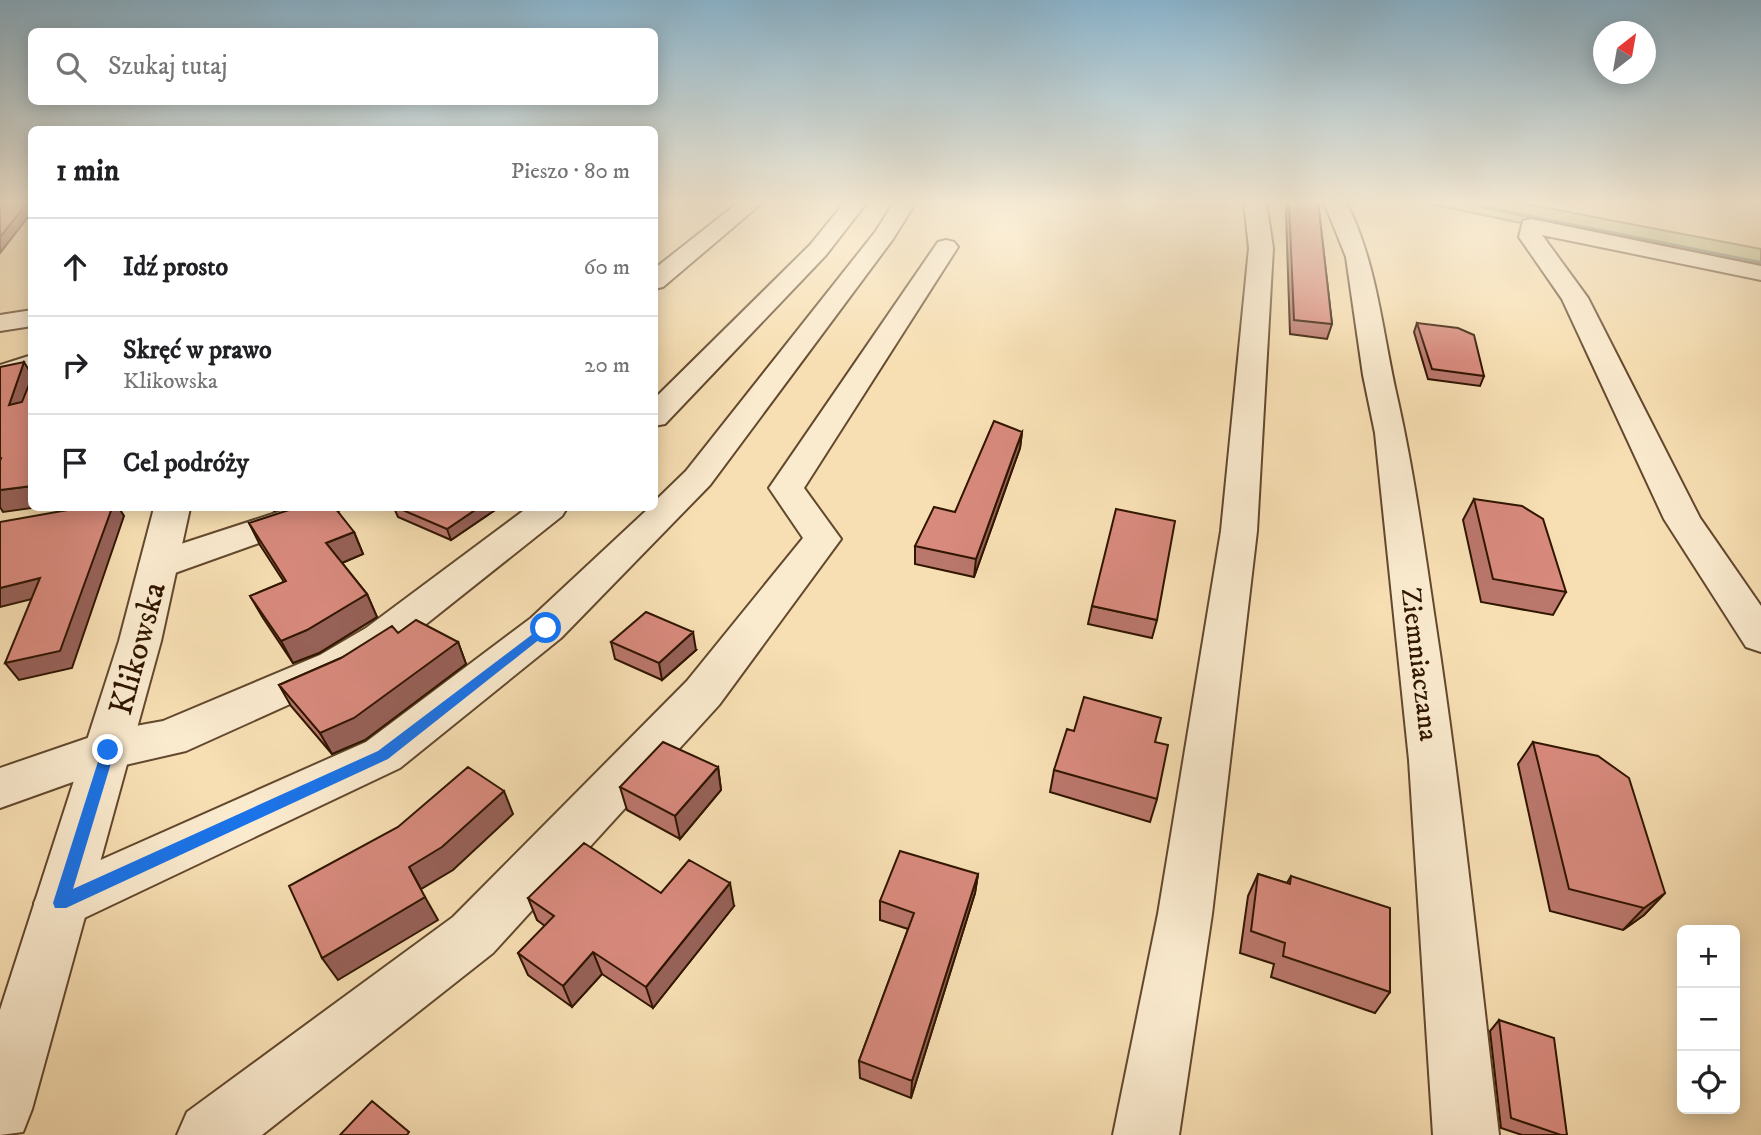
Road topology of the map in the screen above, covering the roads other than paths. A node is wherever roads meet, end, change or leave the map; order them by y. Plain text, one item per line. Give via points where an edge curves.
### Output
1 (687, 255) edge
2 (813, 255) edge
3 (869, 255) edge
4 (941, 255) edge
5 (1260, 255) edge
6 (1356, 255) edge
7 (1543, 255) edge
8 (1673, 255) edge
9 (1761, 273) edge
10 (658, 279) edge
11 (28, 319) edge
12 (0, 323) edge
13 (28, 365) edge
14 (0, 374) edge
15 (658, 413) edge
16 (171, 511) edge
17 (314, 511) edge
18 (546, 511) edge
19 (158, 565) junction
20 (1761, 637) edge
21 (108, 750) junction
22 (0, 788) edge
23 (61, 903) junction
24 (0, 1109) edge
25 (210, 1135) edge
26 (1146, 1135) edge
27 (1466, 1135) edge

1 - 10 street
2 - 15 street
3 - 23 street via 698,478 546,628 383,755
4 - 25 street via 786,488 822,539 703,693 473,935
5 - 26 street via 1239,531 1185,914
6 - 27 street, Ziemniaczana via 1365,286 1380,398 1391,433 1433,760
7 - 20 street via 1575,298 1682,519
8 - 9 street
11 - 12 street
13 - 14 street
16 - 19 street, Klikowska
17 - 19 street
18 - 21 street via 381,638 335,666 170,737
19 - 21 street, Klikowska
21 - 22 street
21 - 23 street, Klikowska
23 - 24 street, Klikowska

